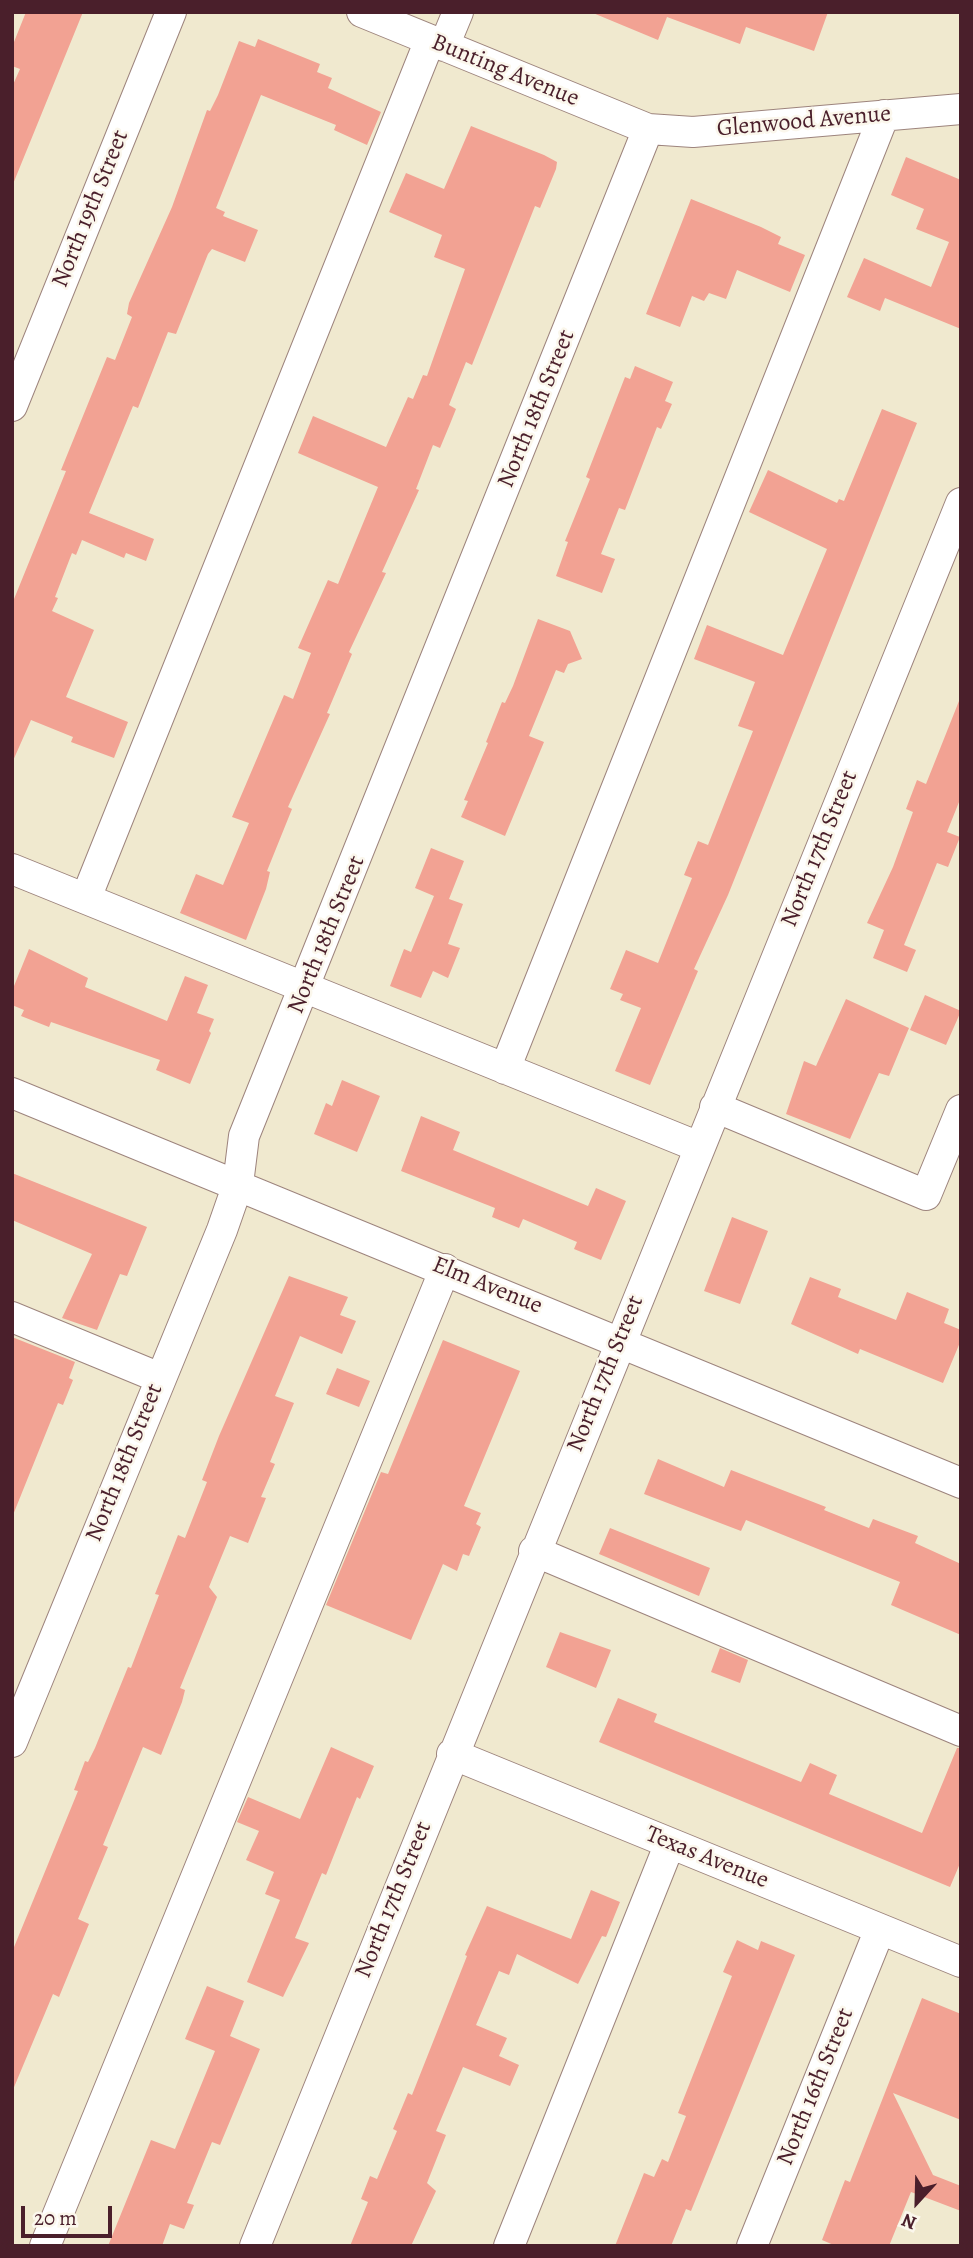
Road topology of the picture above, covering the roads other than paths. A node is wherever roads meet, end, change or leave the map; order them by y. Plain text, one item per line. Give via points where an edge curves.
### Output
1 (171, 12) edge
2 (362, 12) edge
3 (458, 12) edge
4 (437, 43) junction
5 (961, 109) edge
6 (884, 115) junction
7 (648, 129) junction
8 (12, 406) edge
9 (961, 503) edge
10 (12, 869) edge
11 (86, 898) junction
12 (306, 988) junction
13 (505, 1069) junction
14 (12, 1093) edge
15 (715, 1107) junction
16 (961, 1110) edge
17 (699, 1147) junction
18 (238, 1184) junction
19 (444, 1269) junction
20 (12, 1317) edge
21 (619, 1341) junction
22 (160, 1378) junction
23 (961, 1483) edge
24 (534, 1551) junction
25 (961, 1731) edge
26 (12, 1742) edge
27 (452, 1754) junction
28 (670, 1843) junction
29 (880, 1929) junction
30 (961, 1962) edge
31 (45, 2246) edge
32 (255, 2246) edge
33 (509, 2246) edge
34 (752, 2246) edge

1 - 8 street, North 19th Street
2 - 4 street, Bunting Avenue
3 - 4 street
4 - 7 street, Bunting Avenue
4 - 11 street
5 - 6 street, Glenwood Avenue
6 - 7 street, Glenwood Avenue via 693,132
6 - 13 street
7 - 12 street, North 18th Street
9 - 15 street, North 17th Street
10 - 11 street
11 - 12 street
12 - 13 street
12 - 18 street, North 18th Street via 244,1136
13 - 17 street
14 - 18 street, Elm Avenue
15 - 16 street via 926,1195
15 - 17 street, North 17th Street
17 - 21 street, North 17th Street
18 - 19 street, Elm Avenue
18 - 22 street, North 18th Street
19 - 21 street, Elm Avenue
19 - 31 street
20 - 22 street
21 - 23 street, Elm Avenue
21 - 24 street, North 17th Street
22 - 26 street, North 18th Street
24 - 25 street
24 - 27 street, North 17th Street
27 - 28 street, Texas Avenue
27 - 32 street, North 17th Street
28 - 29 street, Texas Avenue
28 - 33 street
29 - 30 street, Texas Avenue
29 - 34 street, North 16th Street

